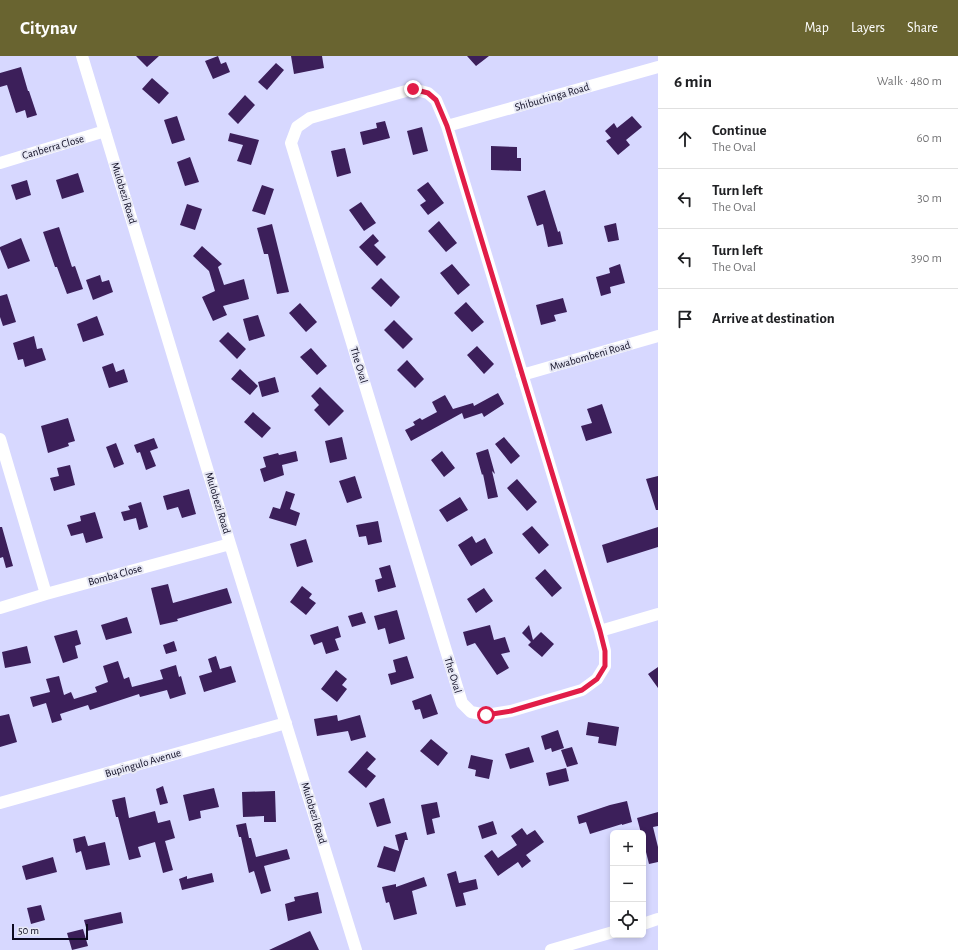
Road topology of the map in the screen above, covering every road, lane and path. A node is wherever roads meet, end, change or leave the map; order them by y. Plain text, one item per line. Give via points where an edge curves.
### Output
1 (82, 56) edge
2 (658, 67) edge
3 (447, 126) junction
4 (105, 131) junction
5 (0, 163) edge
6 (658, 336) edge
7 (522, 375) junction
8 (0, 439) edge
9 (230, 544) junction
10 (46, 594) junction
11 (0, 608) edge
12 (658, 614) edge
13 (600, 631) junction
14 (286, 723) junction
15 (0, 803) edge
16 (658, 919) edge
17 (646, 923) edge
18 (610, 933) edge
19 (356, 950) edge
20 (551, 950) edge

1 - 4 street, Mulobezi Road
2 - 3 street, Shibuchinga Road
3 - 7 street, The Oval
3 - 13 street, The Oval via 436,100 428,93 413,89 310,118 297,128 291,143 462,703 471,712 486,715 511,711 582,690 597,679 605,666 605,651
4 - 5 street, Canberra Close
4 - 9 street, Mulobezi Road
6 - 7 street, Mwabombeni Road
7 - 13 street, The Oval
8 - 10 street
9 - 10 street, Bomba Close
9 - 14 street, Mulobezi Road
10 - 11 street, Bomba Close
12 - 13 street
14 - 15 street, Bupingulo Avenue
14 - 19 street, Mulobezi Road
16 - 17 street
18 - 20 street

